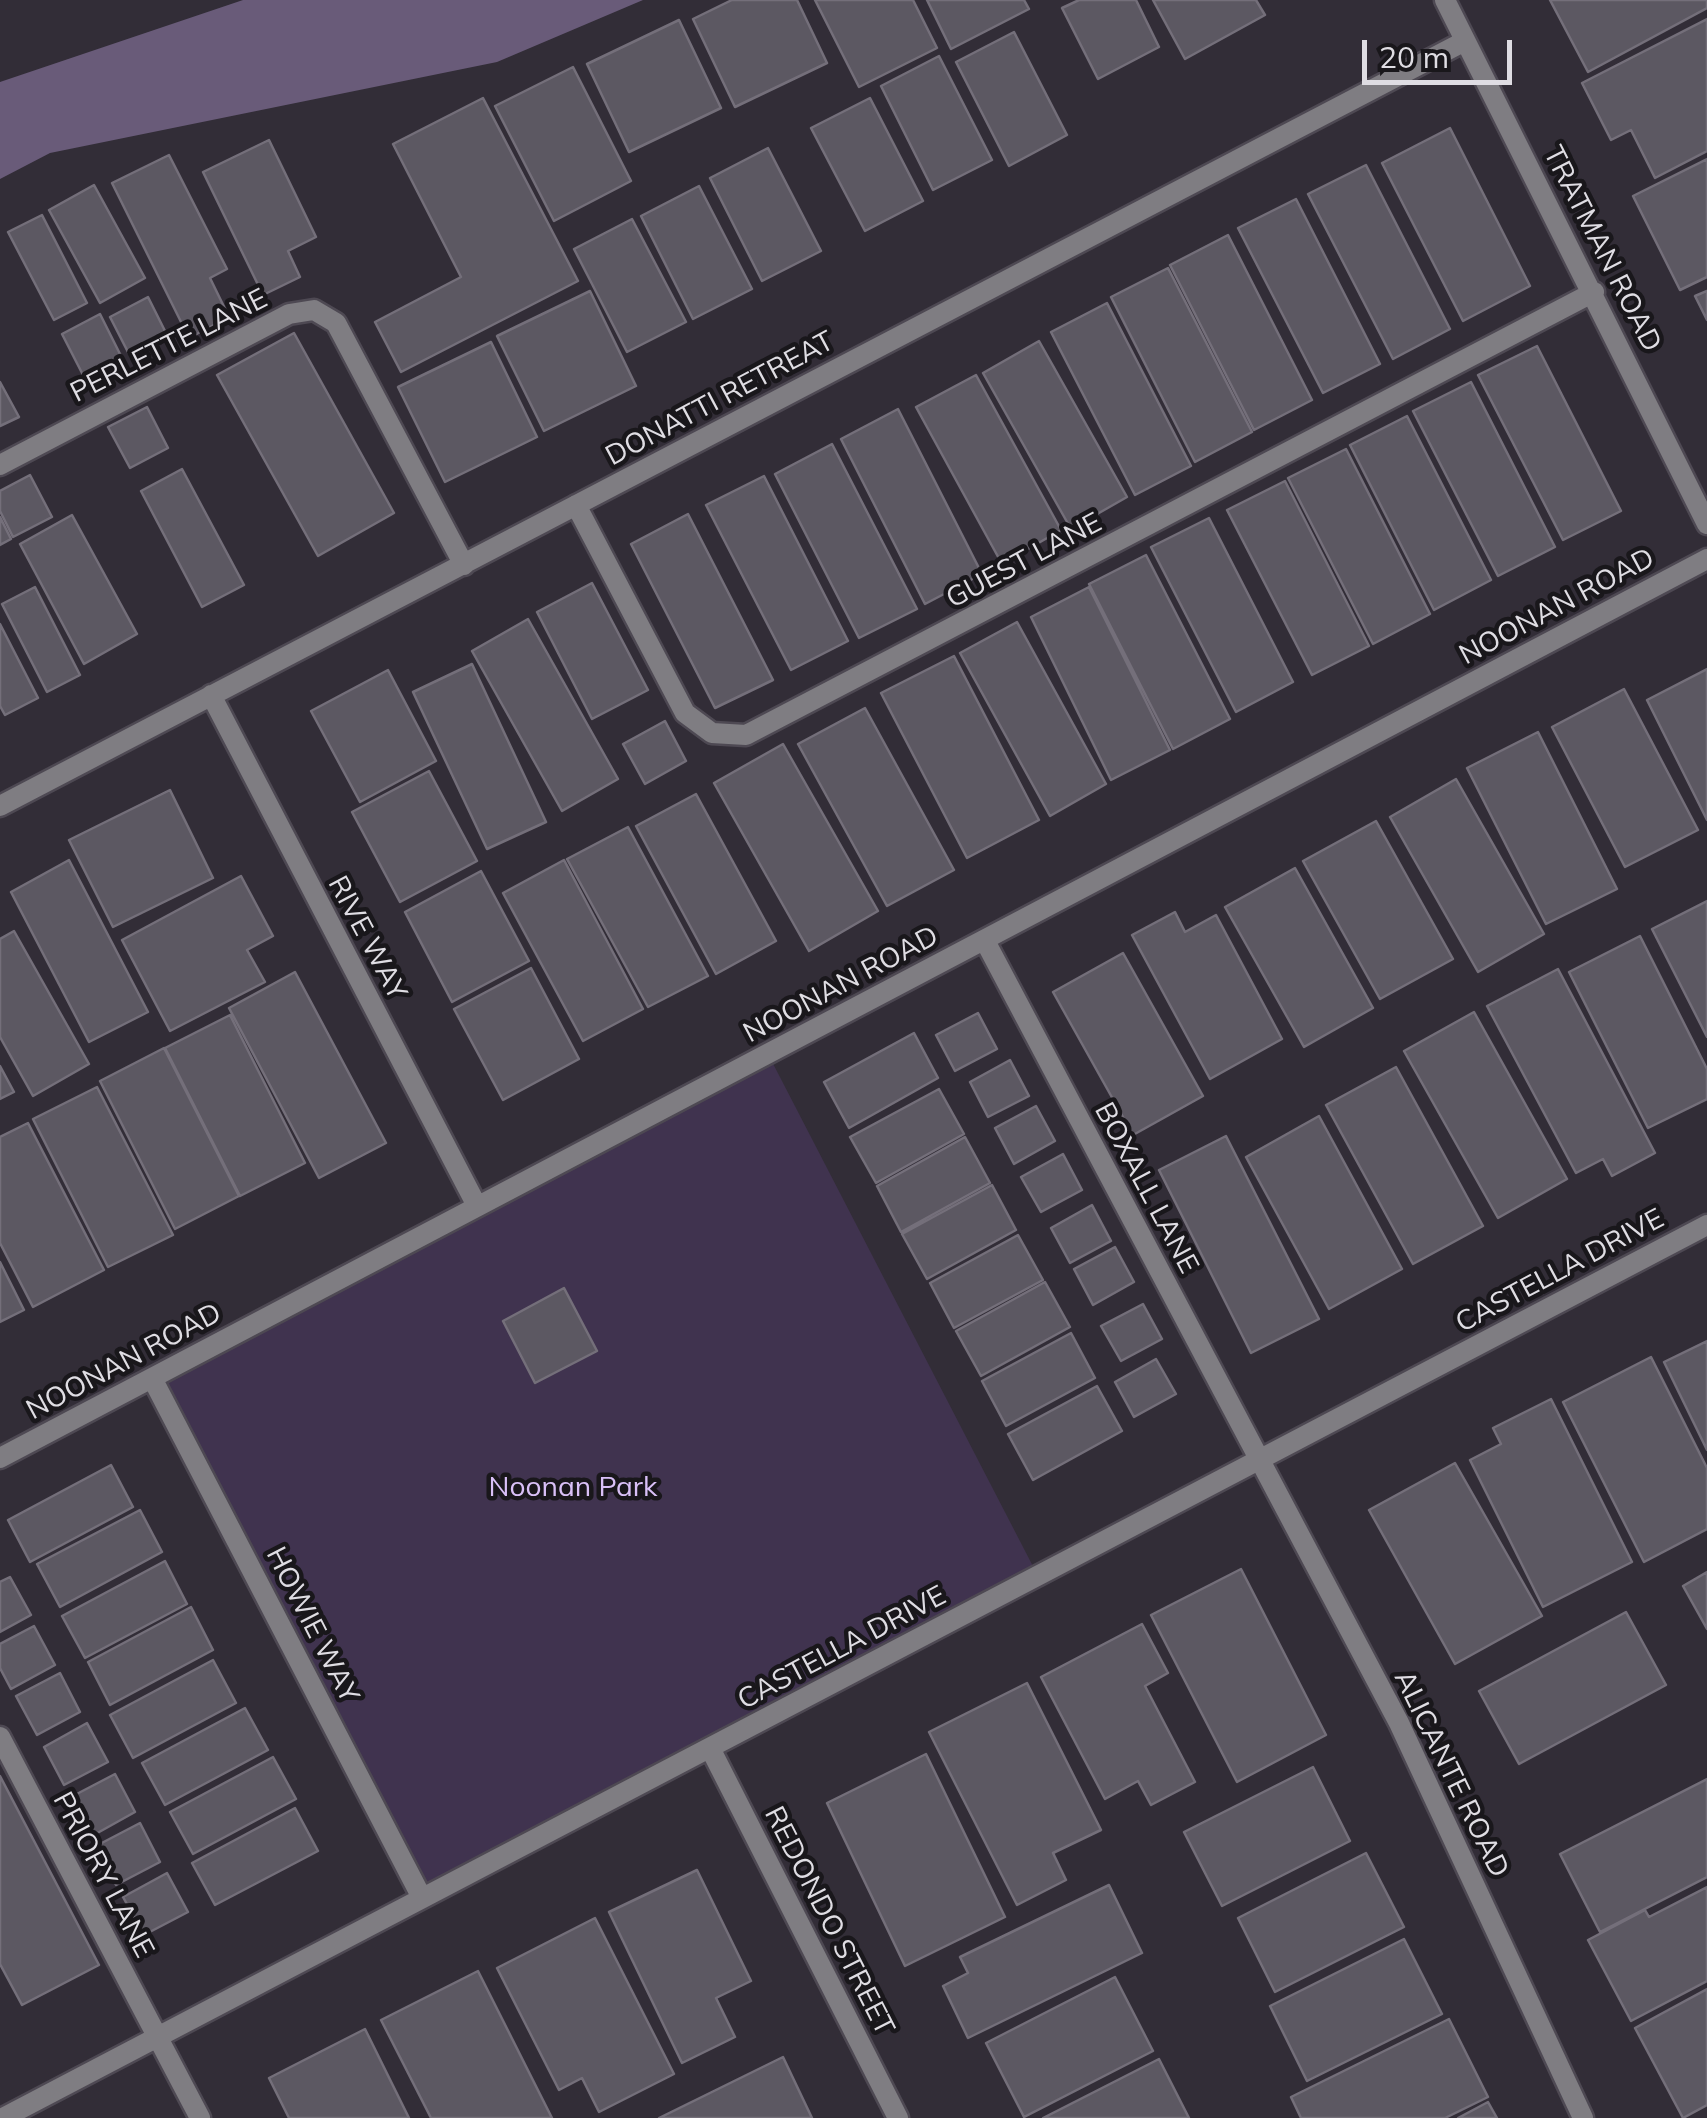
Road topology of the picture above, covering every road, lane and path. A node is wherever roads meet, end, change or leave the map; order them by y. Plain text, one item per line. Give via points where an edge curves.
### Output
1 (1445, 0) edge
2 (1465, 41) junction
3 (1594, 292) junction
4 (0, 465) edge
5 (576, 506) junction
6 (1707, 524) edge
7 (1707, 559) edge
8 (464, 565) junction
9 (210, 695) junction
10 (0, 806) edge
11 (986, 940) junction
12 (477, 1206) junction
13 (1707, 1225) edge
14 (152, 1378) junction
15 (0, 1458) edge
16 (1258, 1460) junction
17 (0, 1737) edge
18 (710, 1748) junction
19 (422, 1898) junction
20 (158, 2038) junction
21 (3, 2118) edge
22 (200, 2118) edge
23 (898, 2118) edge
24 (1583, 2118) edge

1 - 2 street, TRATMAN ROAD
2 - 3 street, TRATMAN ROAD
2 - 5 street, DONATTI RETREAT
3 - 5 street, GUEST LANE via 746,736 712,733 685,713
3 - 6 street, TRATMAN ROAD
4 - 8 street, PERLETTE LANE via 277,320 314,310 336,323
5 - 8 street, DONATTI RETREAT
7 - 11 street, NOONAN ROAD
8 - 9 street, DONATTI RETREAT
9 - 10 street, DONATTI RETREAT
9 - 12 street, RIVE WAY
11 - 12 street, NOONAN ROAD
11 - 16 street, BOXALL LANE
12 - 14 street, NOONAN ROAD
13 - 16 street, CASTELLA DRIVE
14 - 15 street, NOONAN ROAD
14 - 19 street, HOWIE WAY
16 - 18 street, CASTELLA DRIVE
16 - 24 street, ALICANTE ROAD via 1399,1723
17 - 20 street, PRIORY LANE
18 - 19 street, CASTELLA DRIVE
18 - 23 street, REDONDO STREET
19 - 20 street, CASTELLA DRIVE
20 - 21 street, CASTELLA DRIVE
20 - 22 street, PRIORY LANE

